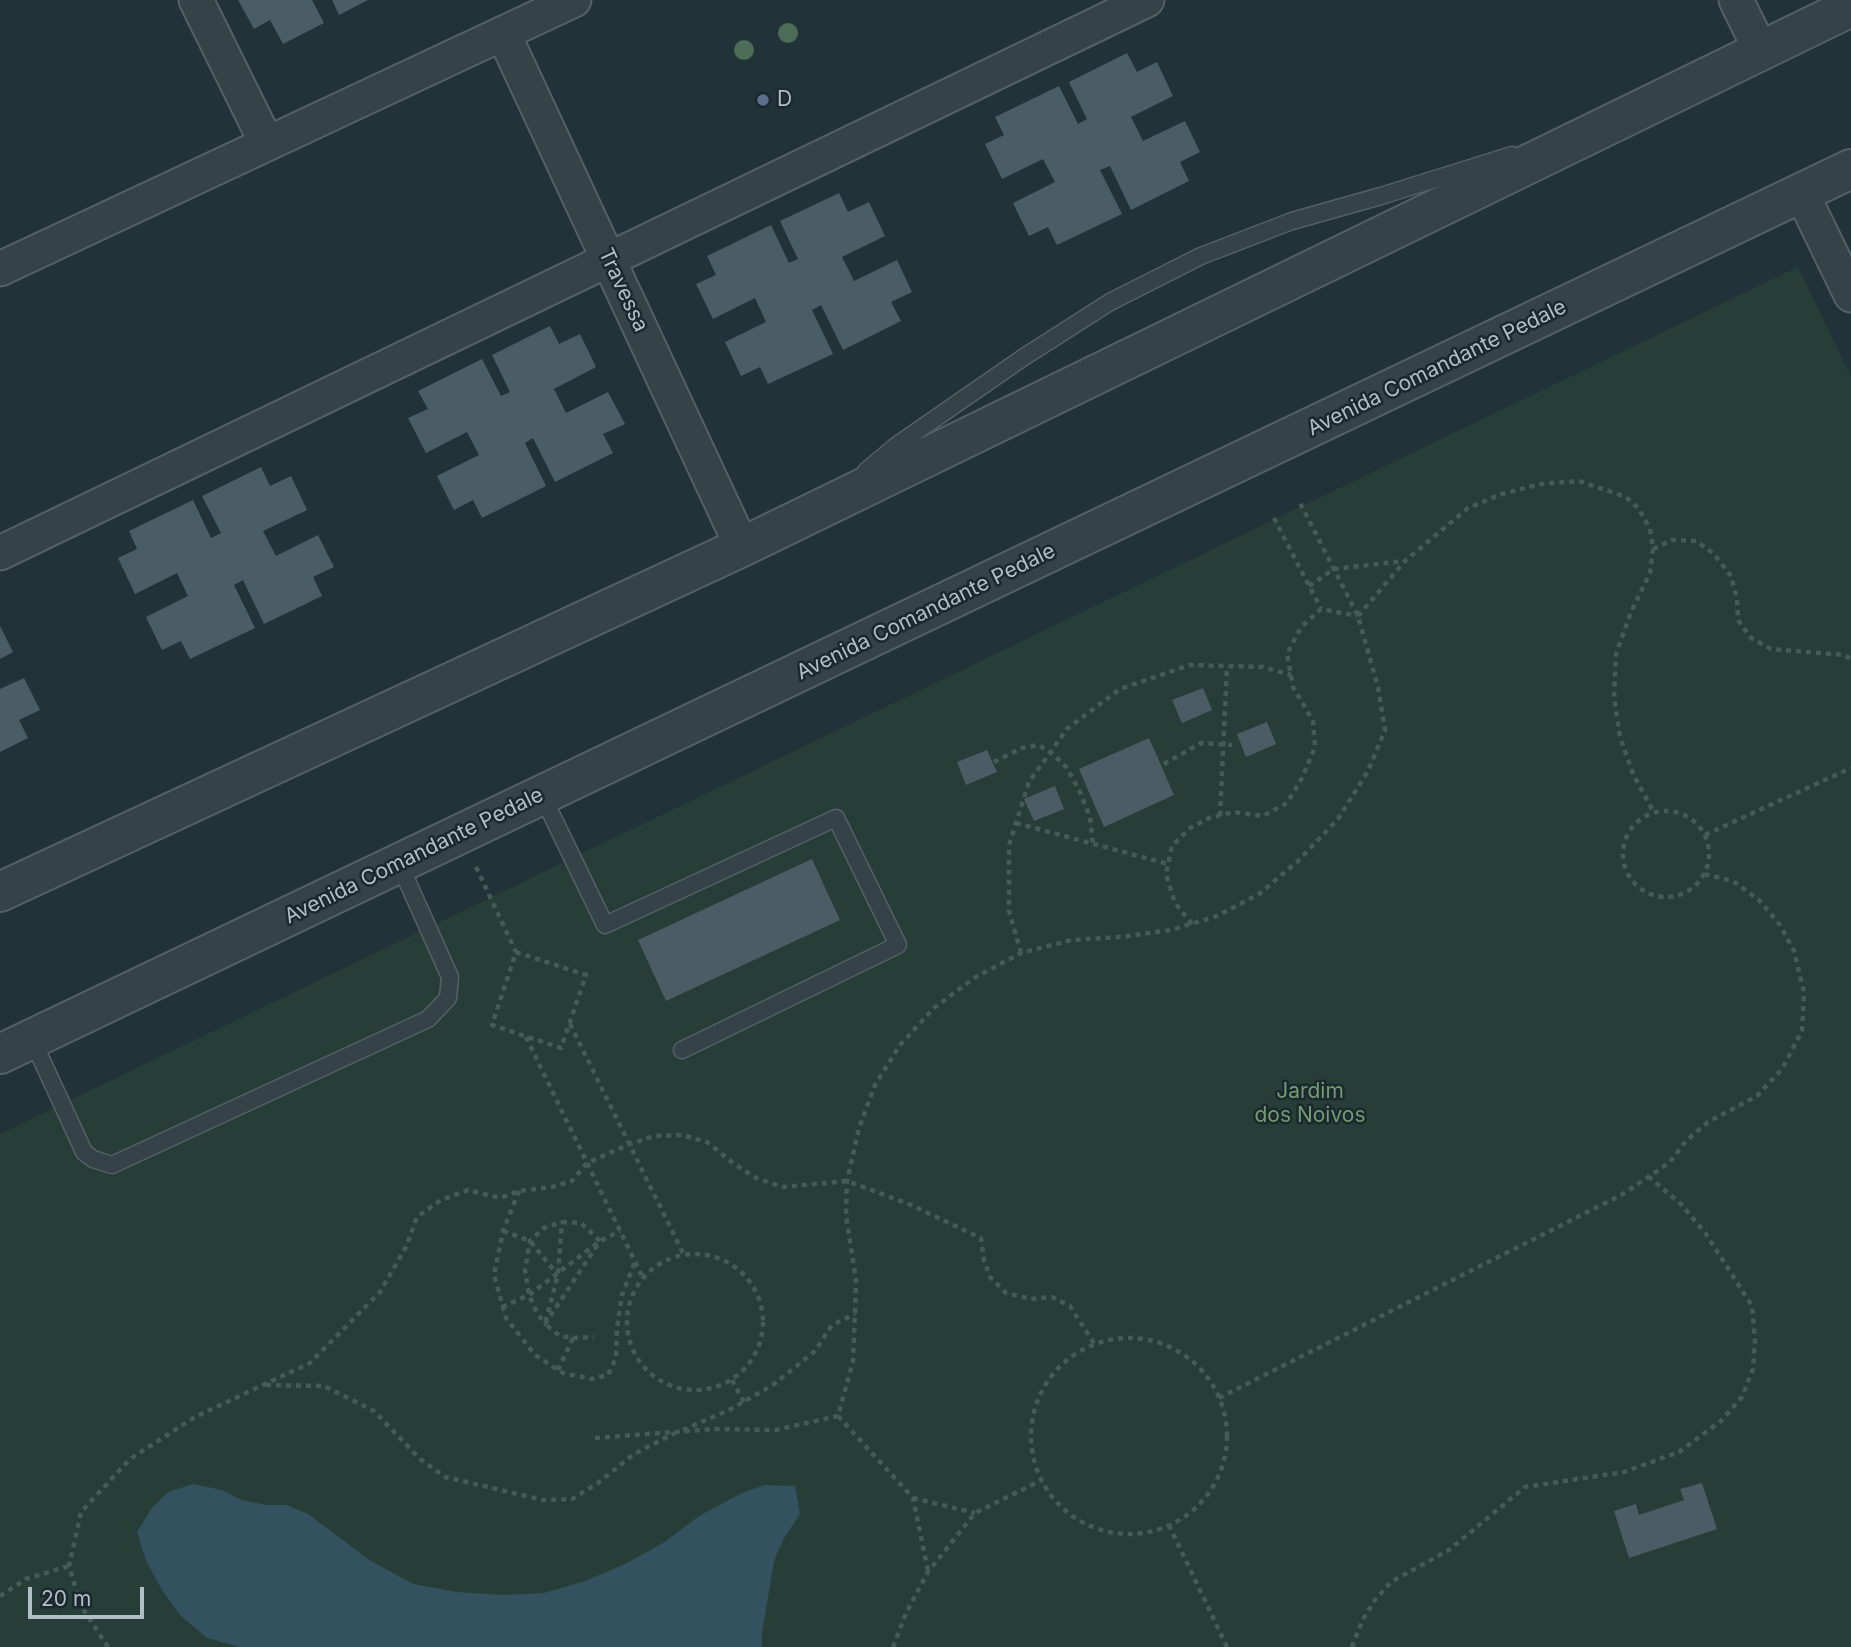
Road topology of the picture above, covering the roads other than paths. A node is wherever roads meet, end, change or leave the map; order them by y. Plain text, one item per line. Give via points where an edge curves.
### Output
1 (195, 0) edge
2 (574, 0) edge
3 (1147, 0) edge
4 (1736, 0) edge
5 (1851, 7) edge
6 (503, 33) junction
7 (1761, 51) junction
8 (1582, 137) junction
9 (267, 144) junction
10 (1851, 169) edge
11 (1802, 194) junction
12 (610, 259) junction
13 (0, 269) edge
14 (1851, 295) edge
15 (823, 506) junction
16 (742, 547) junction
17 (0, 553) edge
18 (542, 795) junction
19 (399, 863) junction
20 (0, 892) edge
21 (16, 1046) edge
22 (682, 1050) dead end

1 - 9 street
2 - 6 street
3 - 12 street
4 - 7 street
5 - 7 street
6 - 9 street
6 - 12 street, Travessa
7 - 8 street
8 - 15 street
8 - 15 lane via 1292,220 1200,256 1110,302 1024,357 897,445
9 - 13 street
10 - 11 street, Avenida Comandante Pedale
11 - 14 street
11 - 18 street, Avenida Comandante Pedale
12 - 16 street, Travessa
12 - 17 street
15 - 16 street
16 - 20 street
18 - 19 street, Avenida Comandante Pedale
18 - 22 lane via 606,925 836,818 898,945
19 - 21 street, Avenida Comandante Pedale
19 - 21 lane via 450,977 448,998 428,1019 112,1165 84,1152

